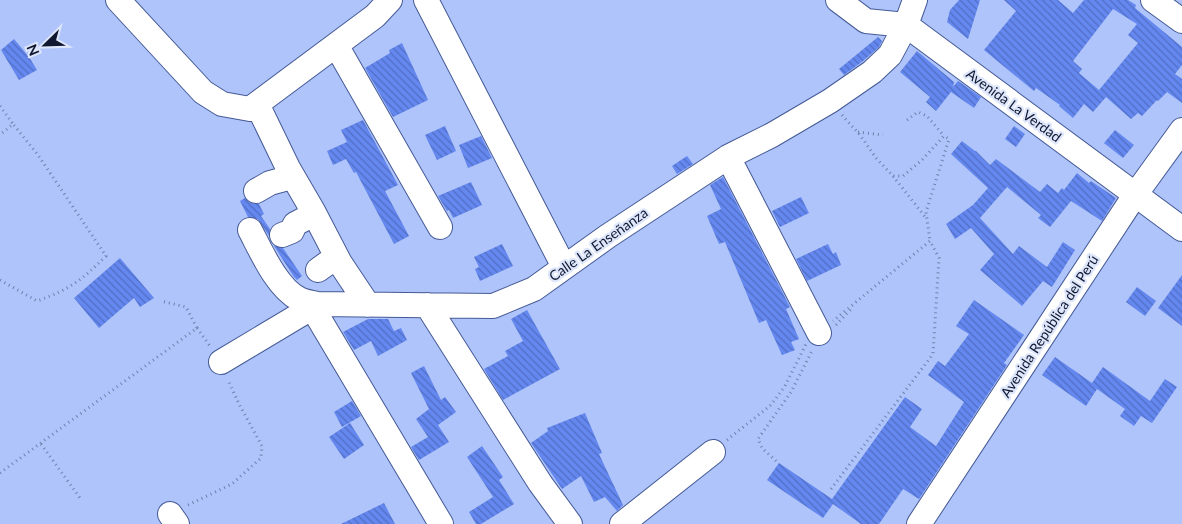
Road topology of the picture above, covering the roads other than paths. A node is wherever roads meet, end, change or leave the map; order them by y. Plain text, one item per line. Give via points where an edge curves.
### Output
1 (118, 0) edge
2 (390, 0) edge
3 (426, 0) edge
4 (838, 0) edge
5 (915, 0) edge
6 (1153, 0) edge
7 (1182, 21) edge
8 (906, 26) junction
9 (336, 45) junction
10 (257, 104) junction
11 (1182, 130) edge
12 (728, 156) junction
13 (292, 177) junction
14 (256, 191) dead end
15 (1135, 195) junction
16 (314, 214) junction
17 (440, 226) dead end
18 (1182, 229) edge
19 (250, 230) dead end
20 (282, 235) dead end
21 (564, 267) junction
22 (368, 305) junction
23 (427, 305) junction
24 (315, 306) junction
25 (821, 337) road end
26 (221, 362) road end
27 (713, 452) road end
28 (441, 524) edge
29 (570, 524) edge
30 (622, 524) edge
31 (919, 524) edge

1 - 10 street via 203,92 222,104 250,109
2 - 9 street via 375,16
3 - 21 street
4 - 8 street, Avenida La Verdad via 866,21
5 - 8 street, Calle La Enseñanza
6 - 7 street
8 - 12 street, Calle La Enseñanza via 890,55 872,72 772,135
8 - 15 street, Avenida La Verdad
9 - 10 street
9 - 17 street
10 - 13 street
11 - 15 street, Avenida República del Perú
12 - 21 street, Calle La Enseñanza
12 - 25 street
13 - 14 street
13 - 16 street
15 - 18 street, Avenida La Verdad
15 - 31 street, Avenida República del Perú
16 - 20 street
16 - 22 street via 327,263
19 - 24 street via 267,261 274,288 285,289
21 - 23 street, Calle La Enseñanza via 534,288 493,306
22 - 23 street, Calle La Enseñanza
22 - 24 street, Calle La Enseñanza
23 - 29 street via 540,483
24 - 26 street
24 - 28 street
27 - 30 street

